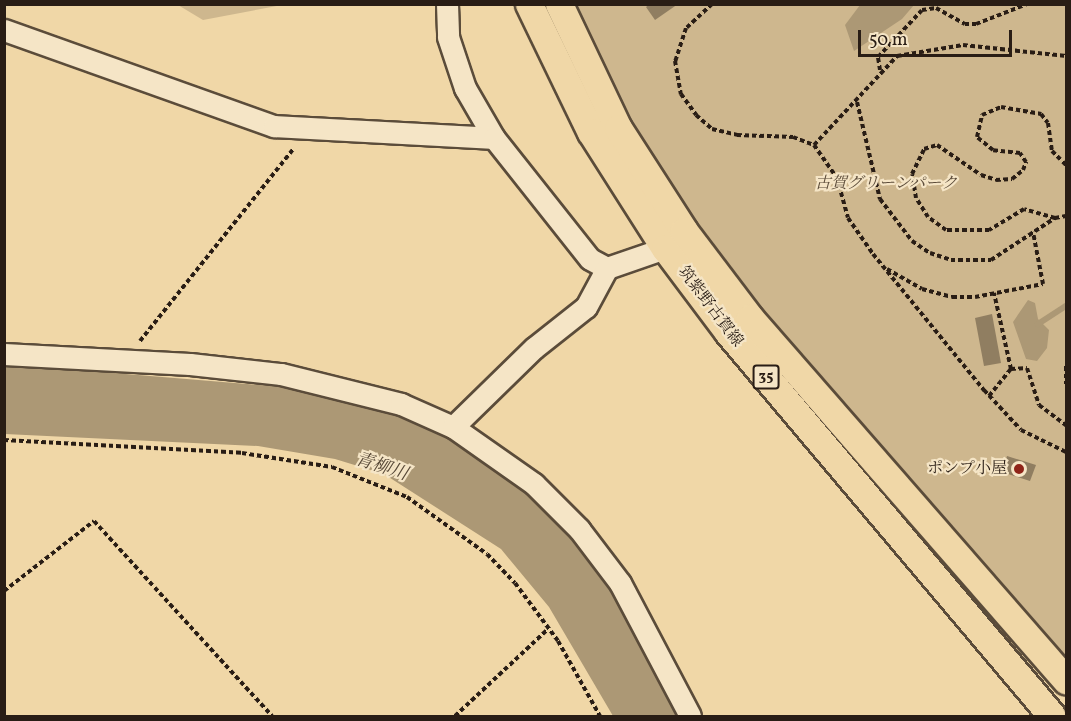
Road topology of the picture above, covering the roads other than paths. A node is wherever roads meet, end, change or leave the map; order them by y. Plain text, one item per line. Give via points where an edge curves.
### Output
1 (447, 4) edge
2 (529, 4) edge
3 (559, 4) edge
4 (4, 30) edge
5 (494, 138) junction
6 (666, 248) junction
7 (607, 268) junction
8 (4, 354) edge
9 (453, 427) junction
10 (1066, 680) edge
11 (690, 717) edge
12 (1052, 717) edge

1 - 5 street via 448,37 465,88
2 - 6 main road, 筑紫野古賀線 / 35 via 591,132
3 - 10 main road, 筑紫野古賀線 / 35 via 618,128 690,239 750,318
4 - 5 street via 274,126
5 - 7 street via 577,248
6 - 7 street
6 - 12 main road, 筑紫野古賀線 / 35 via 728,332
7 - 9 street via 586,307 534,348
8 - 9 street via 281,374 401,404
9 - 11 street via 534,484 579,529 620,582

